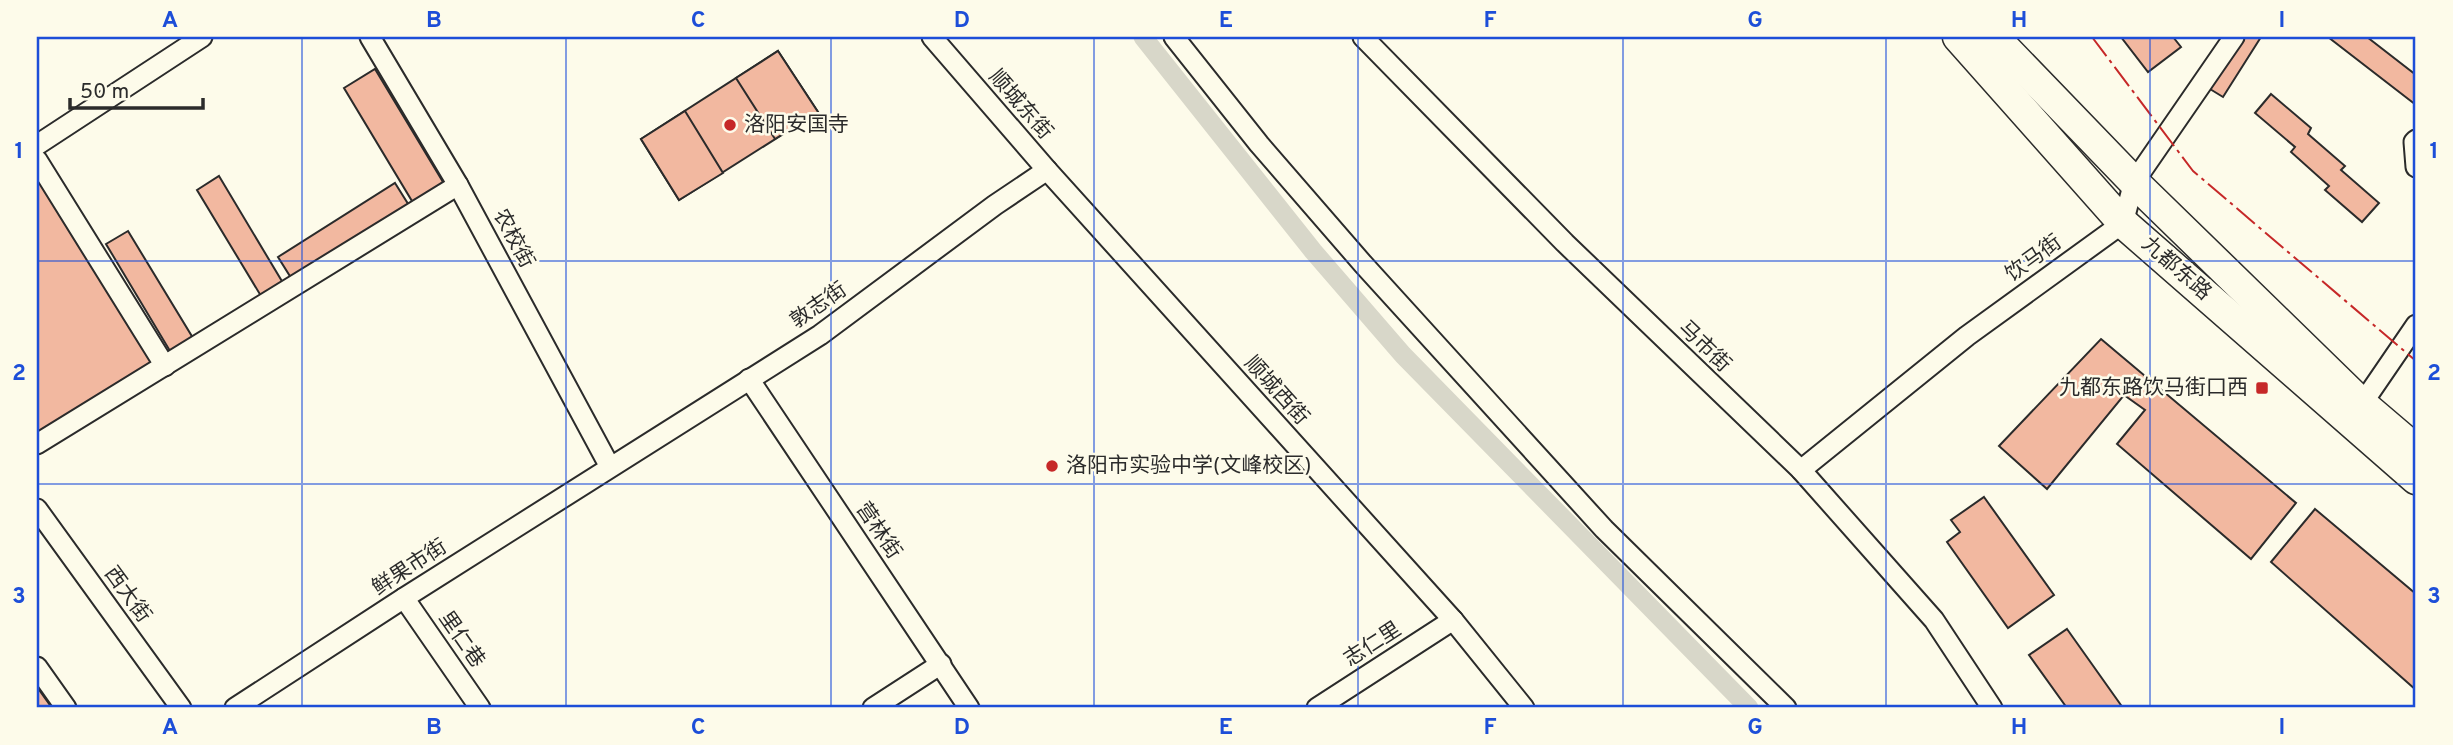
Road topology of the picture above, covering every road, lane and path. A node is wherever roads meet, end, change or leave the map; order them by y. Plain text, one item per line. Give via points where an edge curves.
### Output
1 (202, 37) edge
2 (370, 37) edge
3 (932, 37) edge
4 (1174, 37) edge
5 (1363, 37) edge
6 (1958, 37) edge
7 (1994, 37) edge
8 (2234, 37) edge
9 (2416, 140) edge
10 (37, 145) edge
11 (37, 160) edge
12 (2416, 167) edge
13 (1046, 170) junction
14 (2134, 182) junction
15 (458, 186) junction
16 (2123, 223) junction
17 (2416, 326) edge
18 (165, 366) junction
19 (749, 379) junction
20 (2361, 404) junction
21 (37, 444) edge
22 (2416, 450) edge
23 (610, 467) junction
24 (1801, 470) junction
25 (2416, 478) edge
26 (37, 509) edge
27 (404, 598) junction
28 (1453, 620) junction
29 (941, 664) junction
30 (37, 667) edge
31 (1325, 706) edge
32 (66, 708) edge
33 (181, 708) edge
34 (235, 708) edge
35 (480, 708) edge
36 (873, 708) edge
37 (969, 708) edge
38 (1524, 708) edge
39 (1786, 708) edge
40 (1992, 708) edge

1 - 10 street
2 - 15 street, 农校街
3 - 13 street, 顺城东街
4 - 39 street via 1363,264 1604,529
5 - 24 street, 马市街 via 1565,243
6 - 16 highway, 九都东路
7 - 14 highway, 九都东路
8 - 14 street
9 - 12 street
11 - 18 street
13 - 19 street, 敦志街 via 820,335
13 - 28 street, 顺城西街
14 - 16 street
14 - 20 highway, 九都东路
15 - 18 street
15 - 23 street, 农校街
16 - 24 street, 饮马街 via 1967,336
16 - 25 highway, 九都东路
17 - 20 street
18 - 21 street
19 - 23 street, 敦志街
19 - 29 street, 营林街
20 - 22 highway, 九都东路
23 - 27 street, 鲜果市街
24 - 40 street, 马市街 via 1934,620
26 - 33 street, 西大街
27 - 34 street, 鲜果市街
27 - 35 street, 里仁巷
28 - 31 street, 志仁里
28 - 38 street, 顺城西街
29 - 36 street
29 - 37 street, 营林街
30 - 32 street

